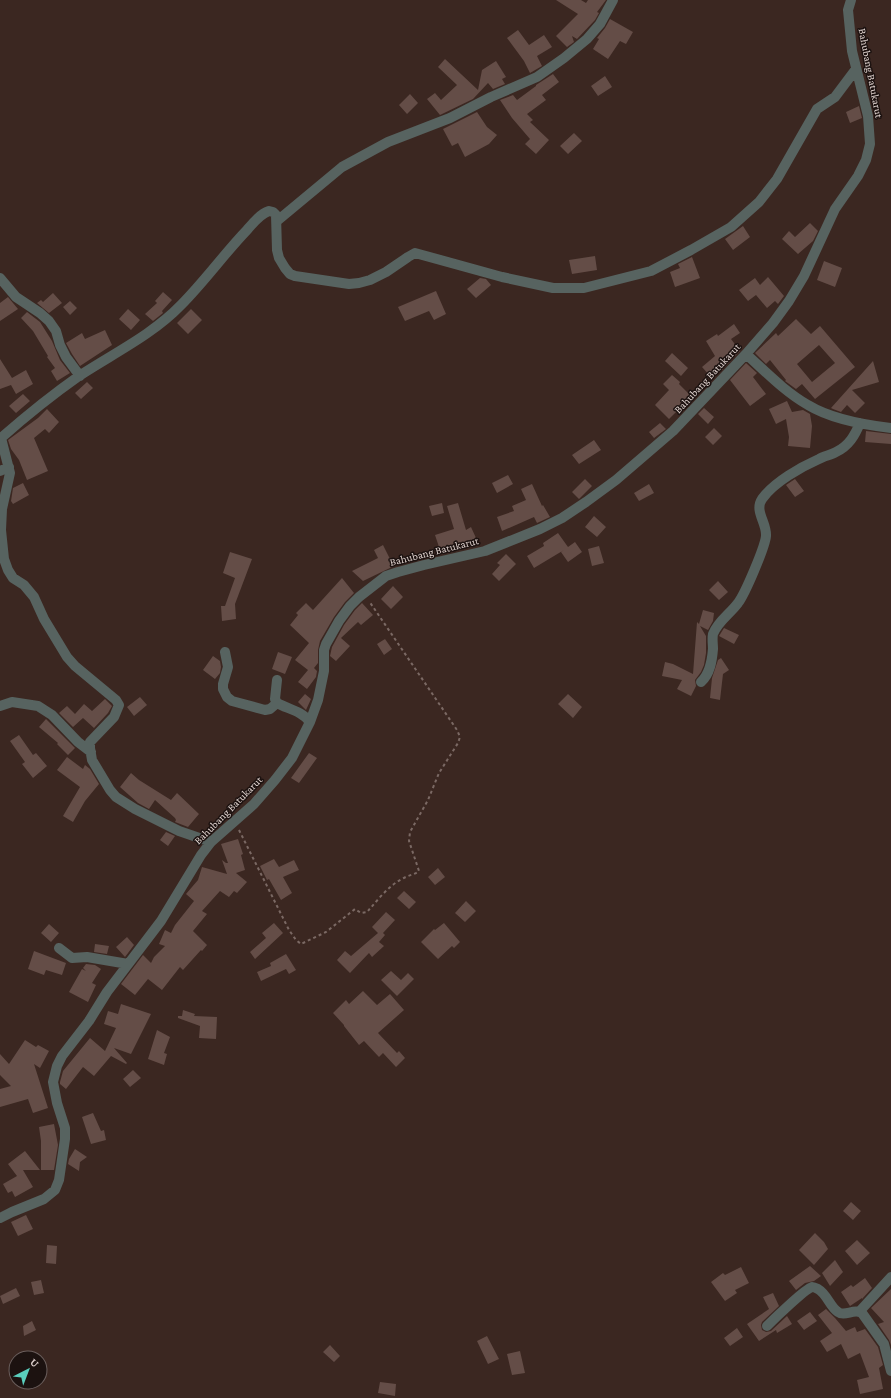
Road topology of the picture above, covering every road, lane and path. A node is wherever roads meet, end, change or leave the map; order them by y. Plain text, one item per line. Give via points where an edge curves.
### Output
1 (613, 0) edge
2 (851, 0) edge
3 (856, 69) junction
4 (276, 221) junction
5 (0, 278) edge
6 (746, 354) junction
7 (80, 376) junction
8 (860, 423) junction
9 (891, 428) edge
10 (0, 437) edge
11 (5, 469) edge
12 (363, 593) junction
13 (225, 652) dead end
14 (277, 680) dead end
15 (701, 682) dead end
16 (277, 703) junction
17 (0, 706) edge
18 (310, 722) junction
19 (91, 752) junction
20 (234, 820) junction
21 (211, 842) junction
22 (60, 948) dead end
23 (128, 964) junction
24 (0, 1218) edge
25 (891, 1277) edge
26 (859, 1312) junction
27 (767, 1326) dead end
28 (891, 1371) edge

1 - 4 street via 600,24 587,38 537,78 450,118 388,142 342,167
2 - 3 street, Bahubang Batukarut via 848,10
3 - 4 street via 835,97 817,109 768,192 741,220 651,271 620,280 575,289 550,288 415,253 370,280 359,283 302,278 290,274 279,258
3 - 6 street, Bahubang Batukarut via 868,116 870,144 866,160 835,210 815,255 796,288 773,323
4 - 7 street via 276,214 266,212 235,243 180,307 148,333
5 - 7 street via 16,297 49,321 56,331 66,357
6 - 8 street via 808,405 821,412
6 - 12 street, Bahubang Batukarut via 673,432 616,480 562,518 485,551 386,576
7 - 10 street
8 - 9 street
8 - 15 street via 855,436 848,444 787,476 762,499 759,504 766,536 762,551 738,603 714,633 708,674
10 - 11 street
11 - 19 street via 10,473 2,509 1,530 8,570 34,597 67,657 119,705 114,717 90,742
12 - 18 street, Bahubang Batukarut via 350,606 326,644 322,683
12 - 20 path via 460,737 410,832 408,841 420,871 395,883 367,912 361,913 355,909 326,932 301,944 289,930
13 - 16 street via 228,667 223,689 227,697 232,701 265,710
14 - 16 street
16 - 18 street via 301,714
17 - 19 street via 12,702 38,706
18 - 20 street, Bahubang Batukarut via 292,758 275,780 254,804
19 - 21 street via 92,760 110,790 124,803 179,831
20 - 21 street, Bahubang Batukarut
21 - 23 street, Bahubang Batukarut via 162,921
22 - 23 street via 72,958 99,958
23 - 24 street, Bahubang Batukarut via 62,1056 56,1070 53,1082 66,1139 55,1190 44,1200
25 - 26 street
26 - 27 street via 836,1312 820,1290 812,1287
26 - 28 street via 884,1344

